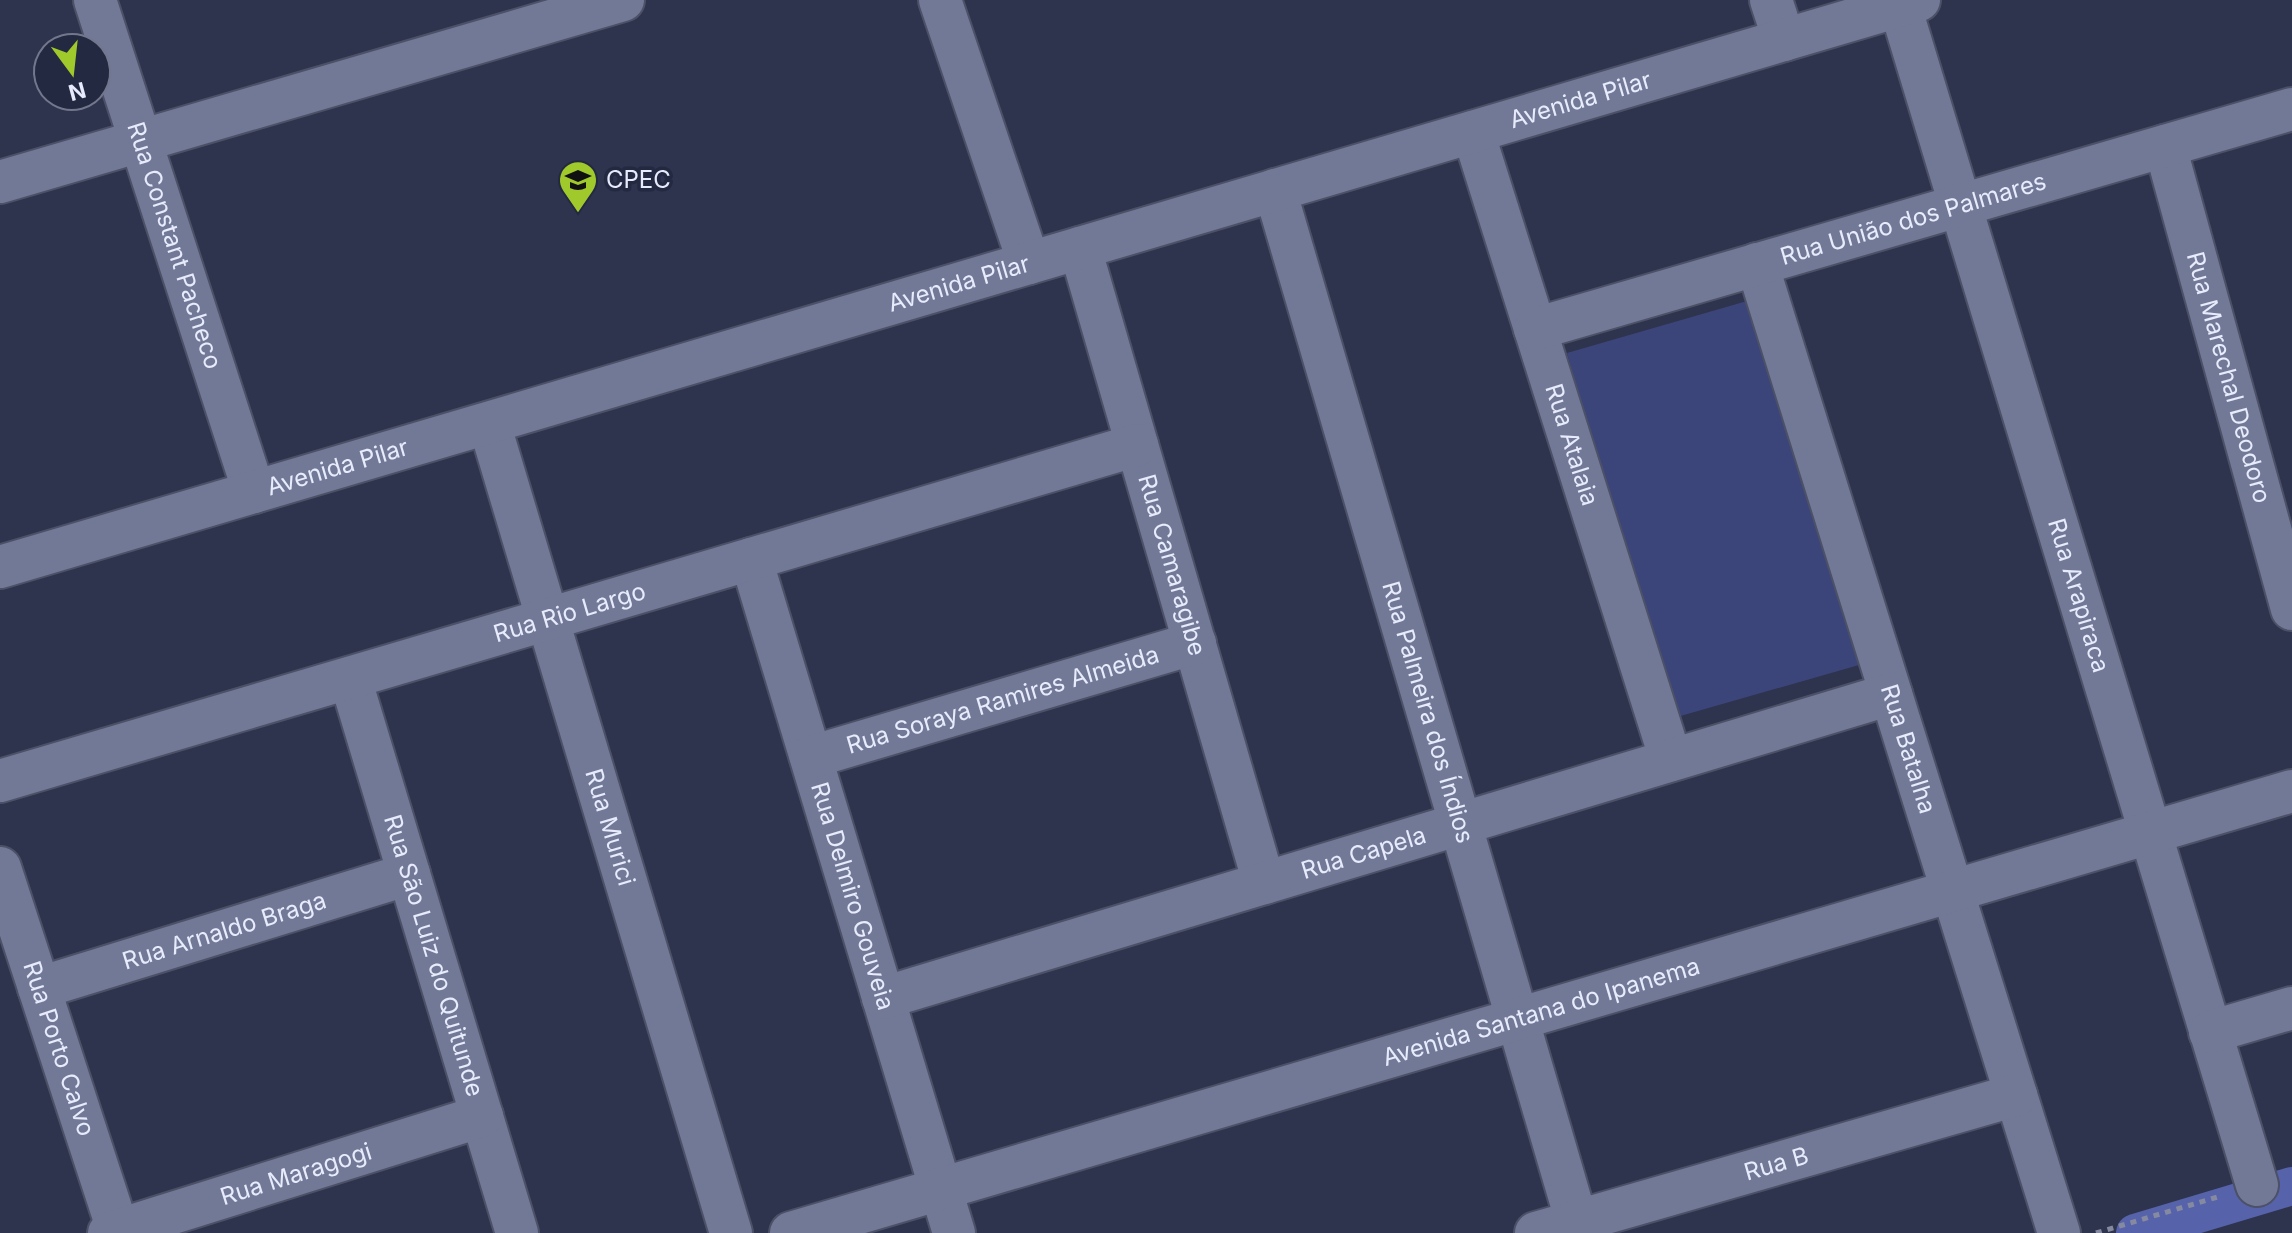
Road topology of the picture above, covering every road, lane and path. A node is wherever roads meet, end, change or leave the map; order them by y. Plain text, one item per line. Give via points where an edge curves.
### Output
1 (95, 0) edge
2 (623, 0) edge
3 (940, 0) edge
4 (1771, 0) edge
5 (1910, 3) edge
6 (1784, 40) junction
7 (2292, 109) edge
8 (1473, 132) junction
9 (140, 141) junction
10 (2165, 146) junction
11 (0, 182) edge
12 (1275, 190) junction
13 (1961, 205) junction
14 (1080, 248) junction
15 (1029, 263) junction
16 (1757, 264) junction
17 (1535, 329) junction
18 (489, 423) junction
19 (1137, 445) junction
20 (254, 492) junction
21 (751, 559) junction
22 (0, 567) edge
23 (2289, 583) edge
24 (548, 619) junction
25 (1195, 643) junction
26 (350, 678) junction
27 (1891, 694) junction
28 (811, 757) junction
29 (1671, 760) junction
30 (0, 781) edge
31 (2292, 791) edge
32 (1461, 824) junction
33 (2150, 833) junction
34 (0, 868) edge
35 (409, 874) junction
36 (1264, 883) junction
37 (1953, 891) junction
38 (39, 988) junction
39 (883, 998) junction
40 (2292, 1008) edge
41 (1517, 1019) junction
42 (2210, 1032) junction
43 (2016, 1095) junction
44 (482, 1116) junction
45 (2257, 1185) joint
46 (941, 1189) junction
47 (1578, 1227) edge
48 (114, 1232) edge
49 (517, 1233) edge
50 (731, 1233) edge
51 (791, 1233) edge
52 (954, 1233) edge
53 (1536, 1233) edge
54 (2059, 1233) edge
55 (2096, 1233) edge

1 - 9 street, Rua Constant Pacheco
2 - 9 street
3 - 15 street
4 - 6 street
5 - 6 street, Avenida Pilar
5 - 13 street, Rua Arapiraca
6 - 8 street, Avenida Pilar
7 - 10 street, Rua União dos Palmares
8 - 12 street, Avenida Pilar
8 - 17 street, Rua Atalaia
9 - 11 street
9 - 20 street, Rua Constant Pacheco
10 - 13 street, Rua União dos Palmares
10 - 23 street, Rua Marechal Deodoro
12 - 14 street, Avenida Pilar
12 - 32 street, Rua Palmeira dos Índios
13 - 16 street, Rua União dos Palmares
13 - 33 street, Rua Arapiraca
14 - 15 street, Avenida Pilar
14 - 19 street, Rua Camaragibe
15 - 18 street, Avenida Pilar
16 - 17 street, Rua União dos Palmares
16 - 27 street, Rua Batalha
17 - 29 street, Rua Atalaia
18 - 20 street, Avenida Pilar
18 - 24 street, Rua Murici
19 - 21 street, Rua Rio Largo
19 - 25 street, Rua Camaragibe
20 - 22 street, Avenida Pilar
21 - 24 street, Rua Rio Largo
21 - 28 street, Rua Delmiro Gouveia
24 - 26 street, Rua Rio Largo
24 - 50 street, Rua Murici
25 - 28 street, Rua Soraya Ramires Almeida
25 - 36 street, Rua Camaragibe
26 - 30 street, Rua Rio Largo
26 - 35 street, Rua São Luiz do Quitunde
27 - 29 street, Rua Capela
27 - 37 street, Rua Batalha
28 - 39 street, Rua Delmiro Gouveia
29 - 32 street, Rua Capela
31 - 33 street, Avenida Santana do Ipanema
32 - 36 street, Rua Capela
32 - 41 street, Rua Palmeira dos Índios
33 - 37 street, Avenida Santana do Ipanema
33 - 42 street, Rua Arapiraca
34 - 38 street, Rua Porto Calvo
35 - 38 street, Rua Arnaldo Braga
35 - 44 street, Rua São Luiz do Quitunde
36 - 39 street, Rua Capela
37 - 41 street, Avenida Santana do Ipanema
37 - 43 street, Rua Batalha
38 - 48 street, Rua Porto Calvo
39 - 46 street, Rua Delmiro Gouveia
40 - 42 street
41 - 46 street, Avenida Santana do Ipanema
41 - 47 street, Rua Palmeira dos Índios
42 - 45 street, Rua Arapiraca
43 - 47 street, Rua B
43 - 54 street, Rua Batalha
44 - 48 street, Rua Maragogi
44 - 49 street, Rua São Luiz do Quitunde
45 - 55 path
46 - 51 street, Avenida Santana do Ipanema
46 - 52 street, Rua Delmiro Gouveia
47 - 53 street, Rua B

